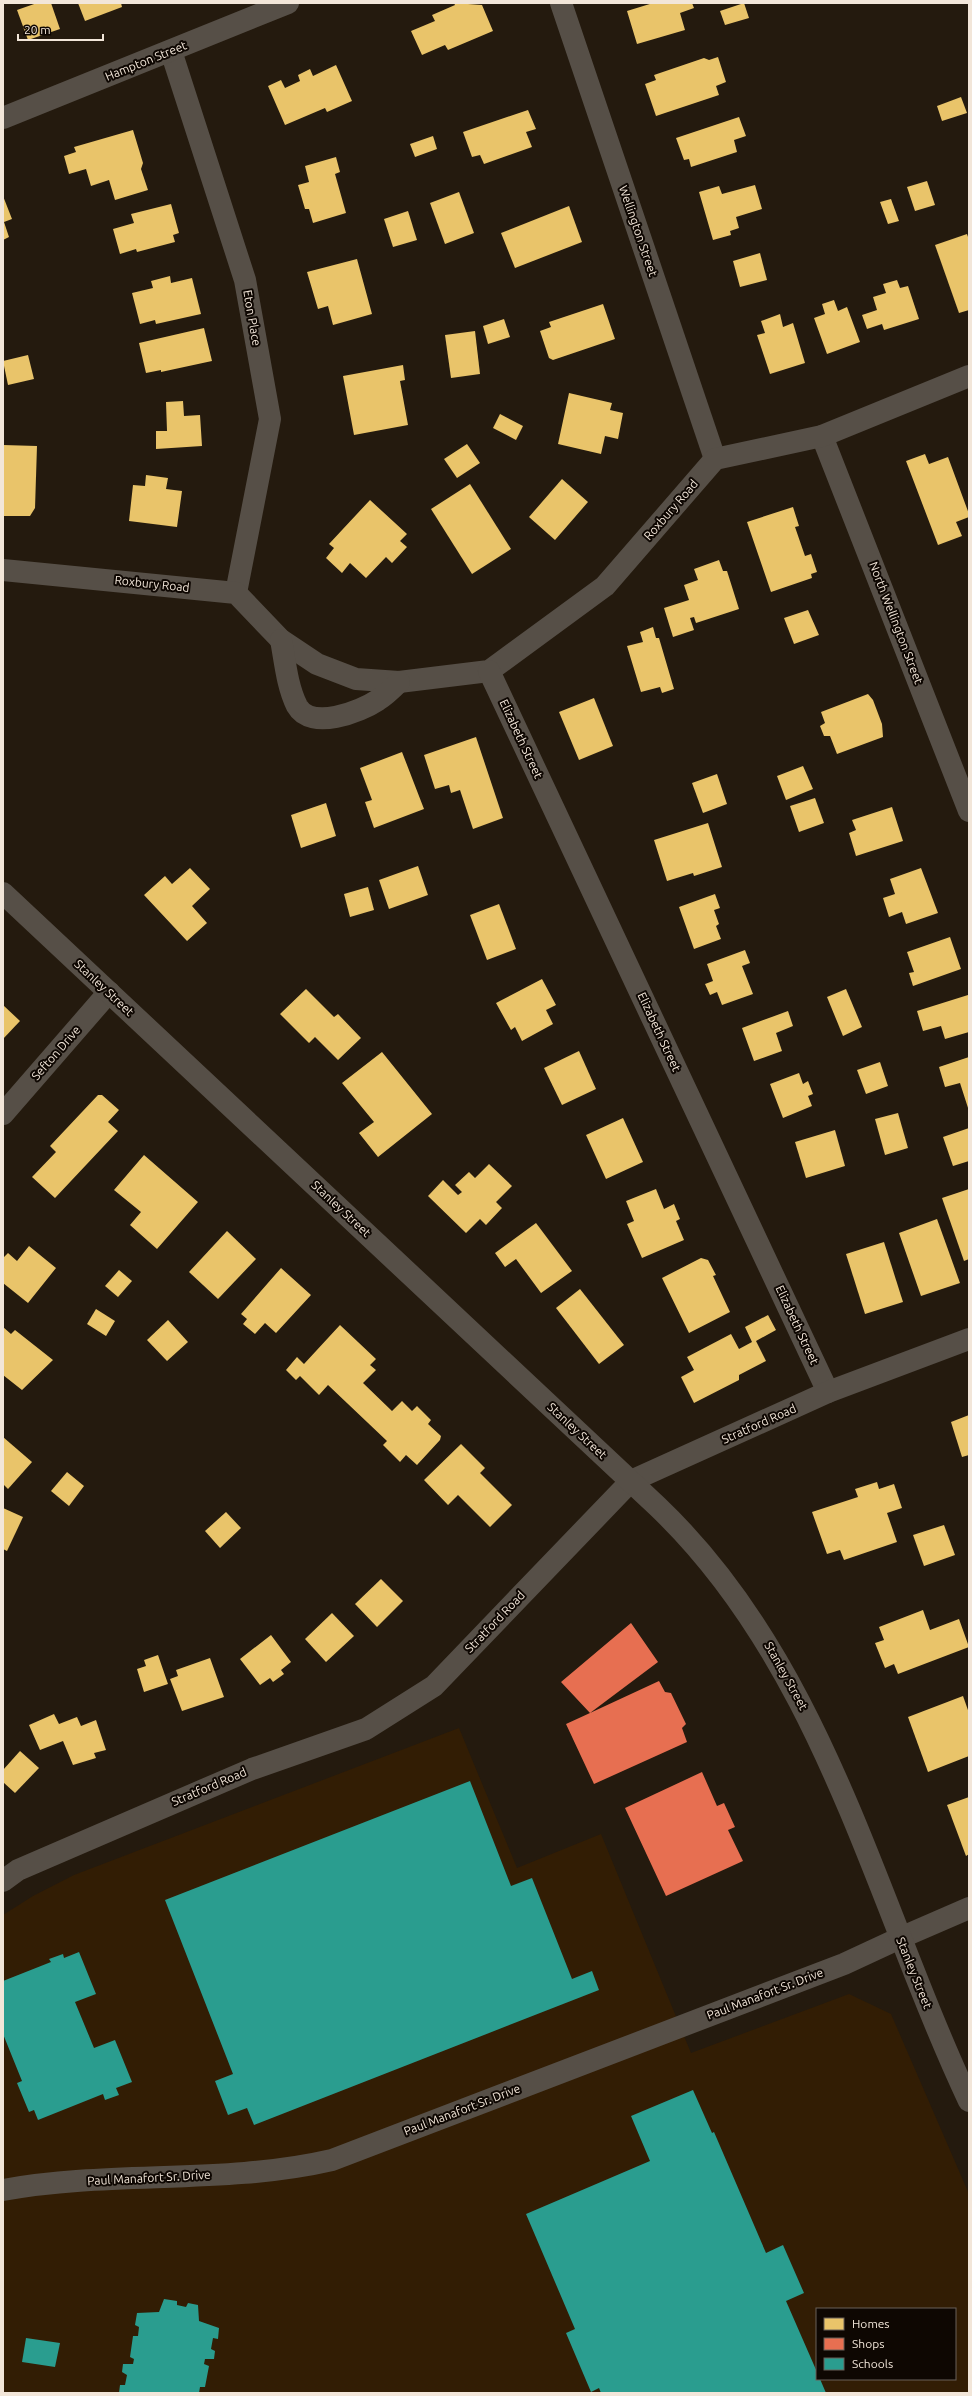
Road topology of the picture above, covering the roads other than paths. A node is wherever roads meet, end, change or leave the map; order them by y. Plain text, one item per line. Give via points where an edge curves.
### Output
1 (288, 3) edge
2 (561, 3) edge
3 (171, 51) junction
4 (3, 118) edge
5 (969, 376) edge
6 (822, 436) junction
7 (715, 459) junction
8 (3, 570) edge
9 (236, 593) junction
10 (281, 640) junction
11 (489, 671) junction
12 (399, 682) junction
13 (969, 811) edge
14 (3, 893) edge
15 (109, 992) junction
16 (3, 1114) edge
17 (969, 1339) edge
18 (828, 1392) junction
19 (631, 1481) junction
20 (3, 1881) edge
21 (969, 1908) edge
22 (900, 1938) junction
23 (969, 2101) edge
24 (3, 2190) edge

1 - 3 street, Hampton Street
2 - 7 street, Wellington Street
3 - 4 street, Hampton Street
3 - 9 street, Eton Place via 246,280 270,419
5 - 6 street
6 - 7 street
6 - 13 street, North Wellington Street
7 - 11 street, Roxbury Road via 605,586
8 - 9 street, Roxbury Road
9 - 10 street, Roxbury Road
10 - 12 street, Roxbury Road via 316,664 356,679
10 - 12 street via 287,675 298,707 315,719 325,720 344,715 378,701
11 - 12 street, Roxbury Road
11 - 18 street, Elizabeth Street
14 - 15 street, Stanley Street
15 - 16 street, Sefton Drive
15 - 19 street, Stanley Street
17 - 18 street, Stratford Road
18 - 19 street, Stratford Road
19 - 20 street, Stratford Road via 434,1686 366,1729 252,1769 18,1870
19 - 22 street, Stanley Street via 700,1550 735,1594 765,1638 828,1759
21 - 22 street, Paul Manafort Sr. Drive
22 - 23 street, Stanley Street
22 - 24 street, Paul Manafort Sr. Drive via 844,1964 332,2160 274,2171 47,2184

